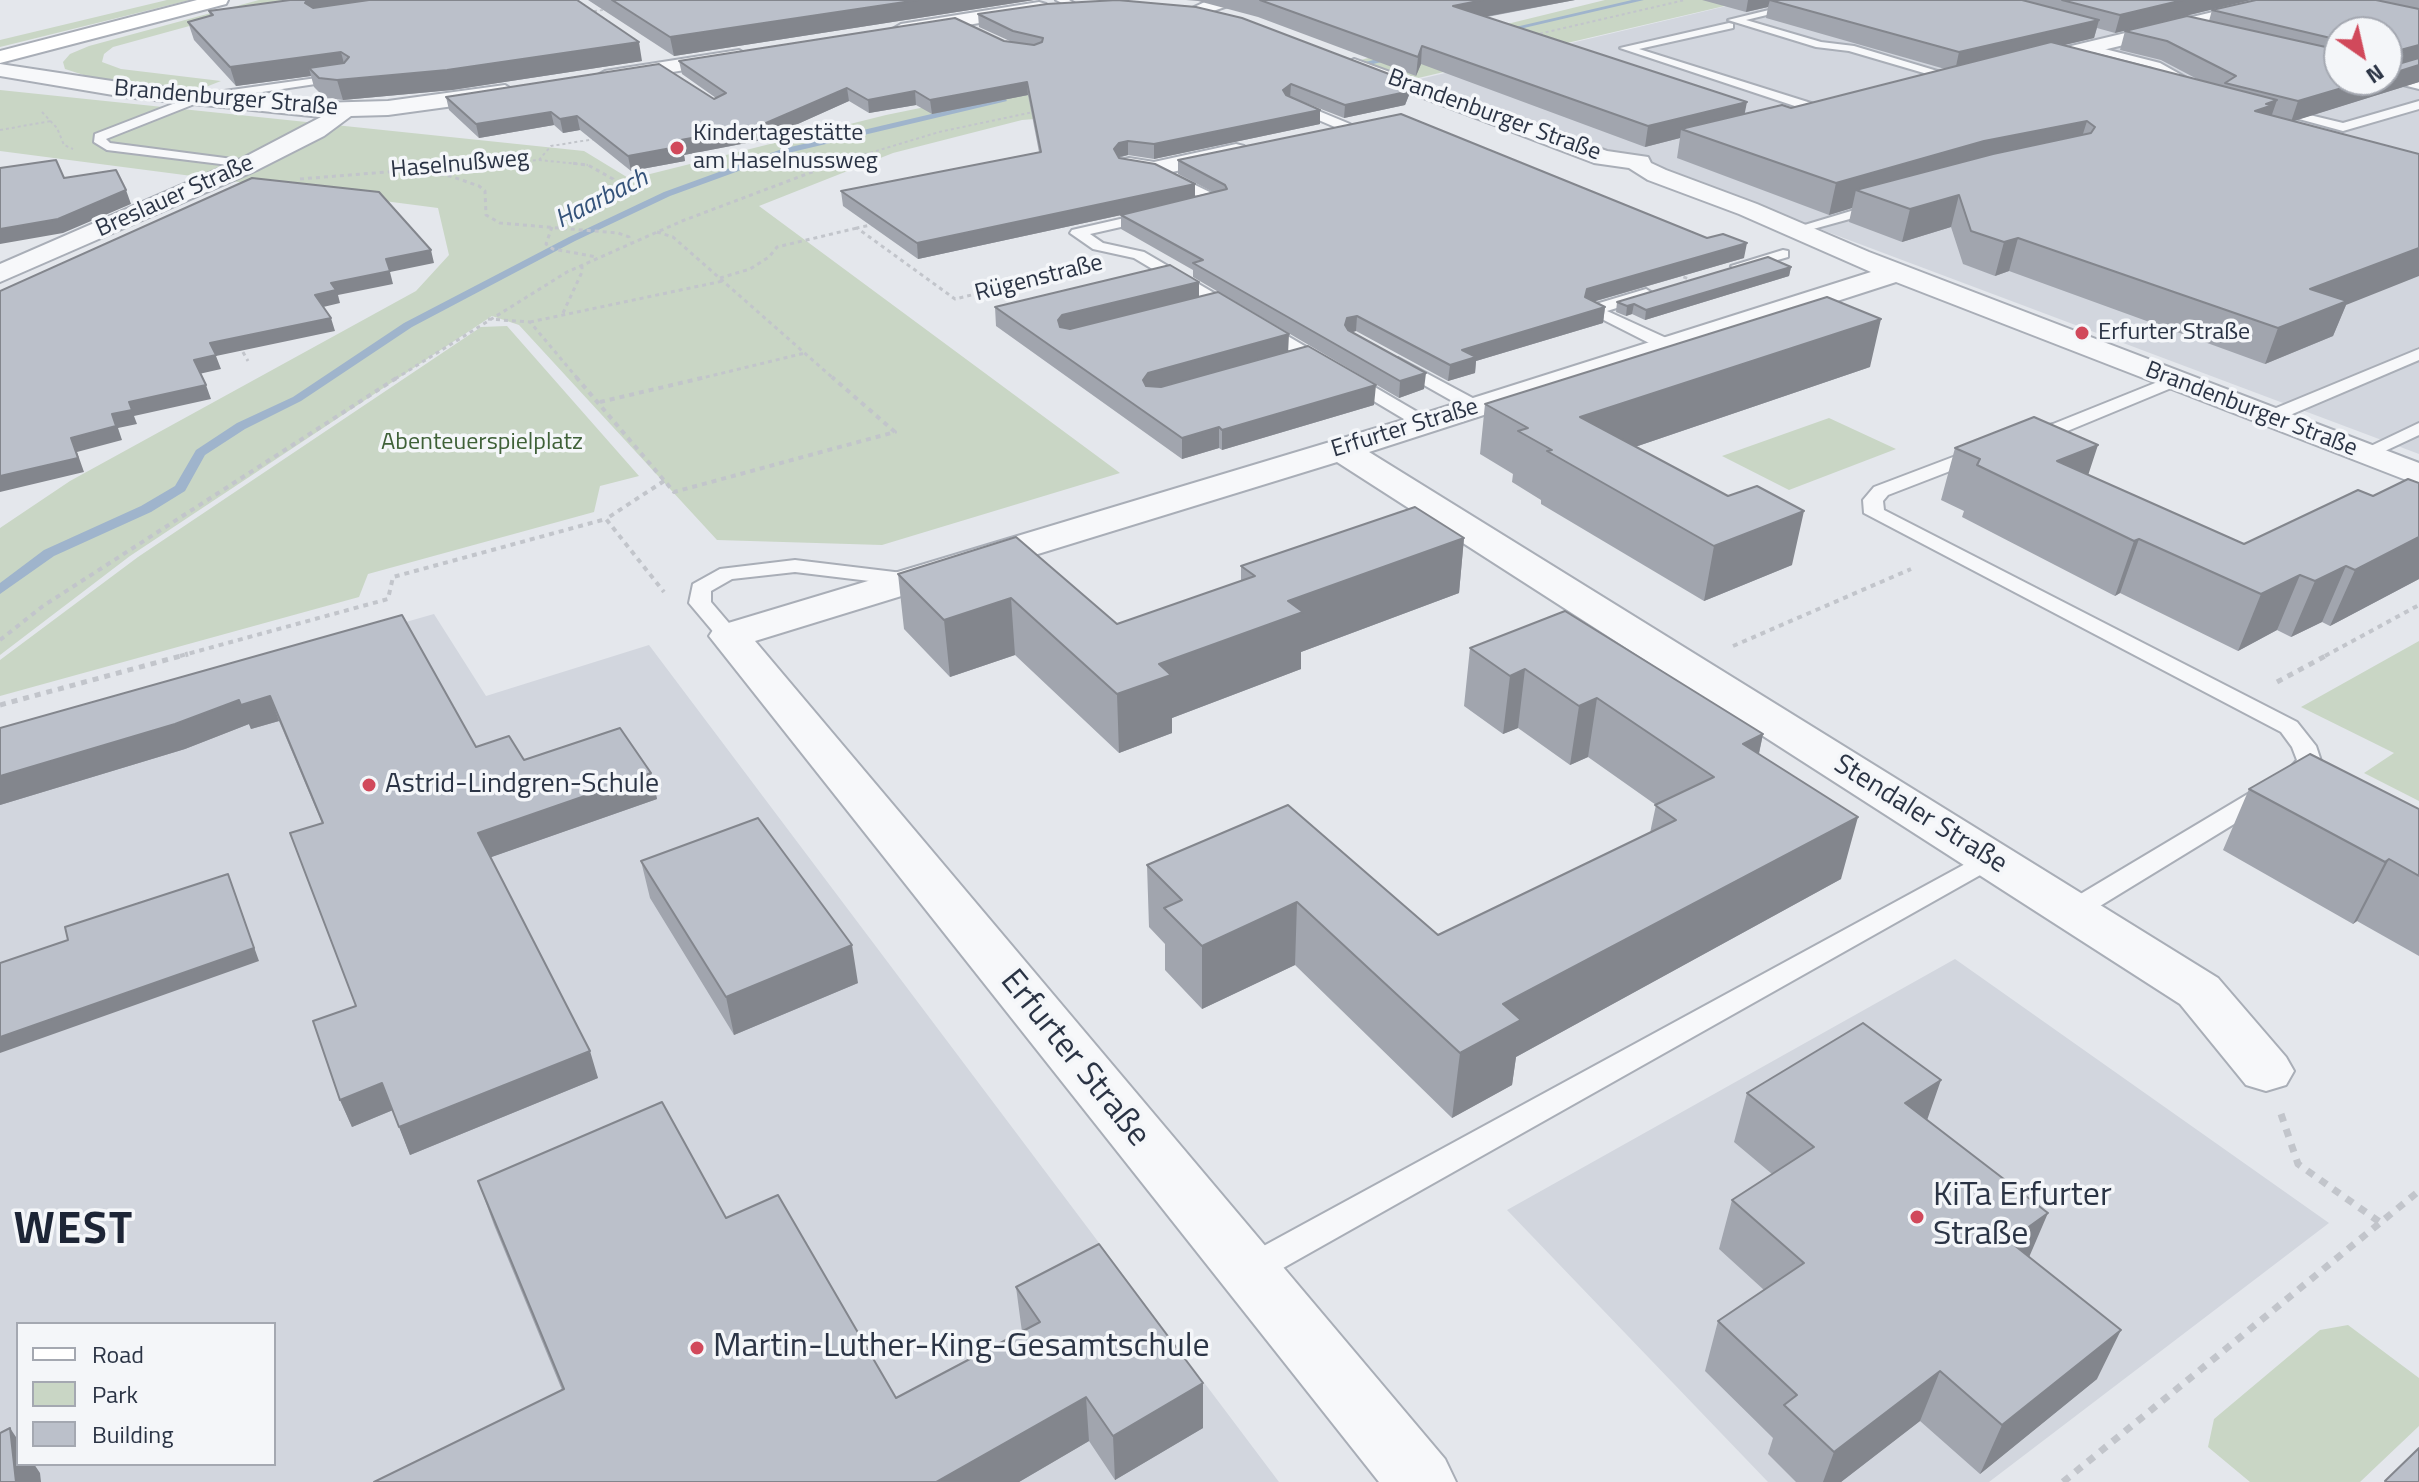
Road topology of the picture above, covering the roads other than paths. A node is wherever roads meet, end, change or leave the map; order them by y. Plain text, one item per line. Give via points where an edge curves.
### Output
1 (219, 0) edge
2 (1227, 0) edge
3 (1824, 0) edge
4 (2234, 0) edge
5 (2287, 0) edge
6 (1066, 2) edge
7 (1096, 4) edge
8 (2261, 6) junction
9 (587, 12) edge
10 (1237, 20) edge
11 (1729, 26) dead end
12 (2175, 27) junction
13 (2205, 34) edge
14 (875, 35) edge
15 (2092, 40) junction
16 (757, 53) edge
17 (0, 57) edge
18 (1342, 60) edge
19 (2036, 60) junction
20 (665, 67) junction
21 (2067, 68) edge
22 (0, 70) edge
23 (2408, 71) edge
24 (2403, 73) edge
25 (345, 77) edge
26 (587, 79) edge
27 (1958, 79) junction
28 (685, 83) edge
29 (527, 89) edge
30 (1914, 90) edge
31 (2208, 92) edge
32 (200, 98) junction
33 (1292, 104) edge
34 (1458, 104) junction
35 (2419, 105) edge
36 (2260, 107) edge
37 (344, 110) junction
38 (1833, 110) joint
39 (1416, 113) dead end
40 (1374, 122) edge
41 (1783, 122) edge
42 (2266, 122) edge
43 (1346, 127) junction
44 (2312, 134) edge
45 (1310, 135) edge
46 (1263, 146) edge
47 (1129, 165) edge
48 (1154, 169) junction
49 (238, 170) junction
50 (1895, 202) edge
51 (1194, 206) edge
52 (1168, 212) edge
53 (1789, 242) junction
54 (2, 271) edge
55 (1722, 271) edge
56 (1897, 273) junction
57 (1684, 277) edge
58 (1220, 303) junction
59 (1190, 311) edge
60 (1669, 346) junction
61 (1382, 354) edge
62 (2419, 354) edge
63 (2175, 380) junction
64 (1476, 407) junction
65 (2270, 417) junction
66 (1425, 424) junction
67 (2419, 428) edge
68 (1341, 449) junction
69 (2363, 454) junction
70 (2419, 475) edge
71 (911, 580) junction
72 (729, 636) junction
73 (1989, 859) junction
74 (2072, 911) junction
75 (2266, 1071) road end
76 (1248, 1271) junction
77 (1421, 1482) edge

1 - 17 main road
2 - 10 street via 1191,9
3 - 27 lane via 1733,20
4 - 8 street
5 - 8 street
6 - 7 street
6 - 14 street via 961,26
8 - 12 street
9 - 20 street
11 - 38 lane via 1626,48
12 - 13 lane
12 - 15 street
15 - 19 street
15 - 31 lane
16 - 20 street
18 - 34 street, Brandenburger Straße
19 - 21 lane
19 - 27 street
20 - 26 street
20 - 28 lane
22 - 32 street, Brandenburger Straße
23 - 24 lane
25 - 32 lane
27 - 30 street
29 - 37 street, Brandenburger Straße
32 - 37 street, Brandenburger Straße
32 - 49 lane via 115,128 100,142
33 - 43 lane
34 - 39 street
34 - 53 street, Brandenburger Straße via 1603,158 1653,157 1640,167
35 - 36 lane via 2343,127
37 - 49 street, Breslauer Straße via 316,131
38 - 41 street
40 - 43 street
42 - 44 lane
43 - 45 street
46 - 48 street
47 - 48 street
48 - 51 lane via 1217,201
49 - 54 street, Breslauer Straße
50 - 53 lane
52 - 58 lane via 1077,233 1098,246 1139,255
53 - 55 lane
53 - 56 street, Brandenburger Straße
56 - 60 street, Erfurter Straße
56 - 63 street, Brandenburger Straße
57 - 60 lane via 1592,310
58 - 59 lane
58 - 66 lane via 1300,359
60 - 64 street, Erfurter Straße
61 - 64 lane
62 - 65 lane
63 - 65 street, Brandenburger Straße
63 - 74 lane via 1881,491 1873,500 1874,513 2289,727 2304,746 2309,761 2297,775
64 - 66 street, Erfurter Straße
65 - 69 street, Brandenburger Straße
66 - 68 street, Erfurter Straße
67 - 69 lane
68 - 71 street, Erfurter Straße
68 - 73 street, Stendaler Straße
69 - 70 street, Brandenburger Straße
71 - 72 street, Erfurter Straße
71 - 72 lane, Erfurter Straße via 795,566 727,573 700,588 700,603
72 - 76 street, Erfurter Straße
73 - 74 street, Stendaler Straße
73 - 76 lane
74 - 75 street, Stendaler Straße via 2199,991
76 - 77 street, Erfurter Straße

